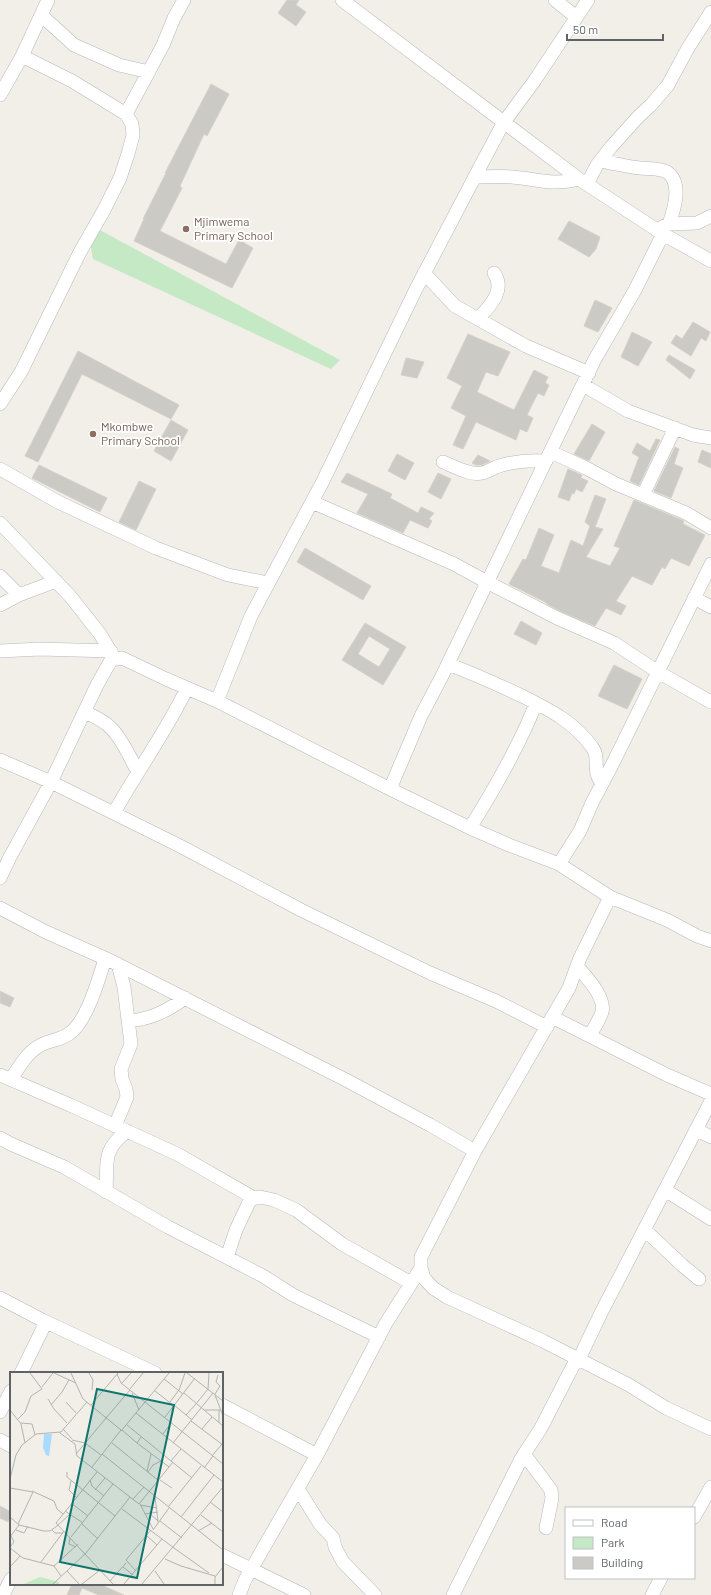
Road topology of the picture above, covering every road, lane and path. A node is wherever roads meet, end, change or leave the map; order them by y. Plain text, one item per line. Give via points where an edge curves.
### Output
1 (48, 0) edge
2 (184, 0) edge
3 (555, 0) edge
4 (588, 0) edge
5 (347, 1) edge
6 (711, 12) edge
7 (41, 15) junction
8 (576, 17) junction
9 (22, 56) junction
10 (149, 72) junction
11 (0, 95) edge
12 (126, 114) junction
13 (504, 122) junction
14 (600, 161) junction
15 (475, 177) junction
16 (583, 182) junction
17 (711, 216) edge
18 (663, 230) junction
19 (711, 261) edge
20 (424, 273) junction
21 (494, 273) dead end
22 (478, 319) junction
23 (589, 373) junction
24 (583, 385) junction
25 (2, 396) edge
26 (675, 428) junction
27 (711, 438) edge
28 (548, 457) junction
29 (443, 462) dead end
30 (0, 469) edge
31 (643, 495) junction
32 (312, 502) junction
33 (0, 523) edge
34 (711, 528) edge
35 (711, 564) edge
36 (0, 576) edge
37 (56, 582) junction
38 (487, 582) junction
39 (268, 583) junction
40 (19, 595) junction
41 (694, 598) junction
42 (0, 605) edge
43 (711, 607) edge
44 (0, 651) edge
45 (113, 655) junction
46 (448, 664) junction
47 (658, 672) junction
48 (187, 688) junction
49 (217, 701) junction
50 (711, 702) edge
51 (536, 703) junction
52 (84, 712) junction
53 (0, 760) edge
54 (138, 772) junction
55 (51, 782) junction
56 (602, 783) junction
57 (390, 789) junction
58 (114, 814) junction
59 (470, 828) junction
60 (559, 864) junction
61 (0, 878) edge
62 (610, 897) junction
63 (0, 908) edge
64 (711, 941) edge
65 (105, 958) junction
66 (118, 964) junction
67 (578, 966) junction
68 (184, 998) junction
69 (129, 1021) junction
70 (550, 1022) junction
71 (590, 1035) junction
72 (4, 1078) edge
73 (711, 1094) edge
74 (711, 1101) edge
75 (115, 1126) junction
76 (697, 1130) junction
77 (127, 1131) junction
78 (711, 1137) edge
79 (0, 1138) edge
80 (475, 1151) junction
81 (665, 1190) junction
82 (106, 1192) junction
83 (254, 1198) junction
84 (711, 1219) edge
85 (645, 1230) junction
86 (227, 1257) junction
87 (420, 1268) junction
88 (699, 1279) dead end
89 (412, 1283) junction
90 (0, 1298) edge
91 (46, 1322) junction
92 (379, 1337) junction
93 (578, 1358) junction
94 (21, 1372) edge
95 (153, 1372) edge
96 (223, 1406) edge
97 (711, 1429) edge
98 (0, 1440) edge
99 (10, 1445) edge
100 (524, 1454) junction
101 (317, 1455) junction
102 (711, 1487) edge
103 (298, 1489) junction
104 (695, 1515) edge
105 (546, 1528) dead end
106 (223, 1555) edge
107 (252, 1569) junction
108 (660, 1579) edge
109 (10, 1581) edge
110 (3, 1595) edge
111 (239, 1595) edge
112 (304, 1595) edge
113 (375, 1595) edge
114 (453, 1595) edge
115 (652, 1595) edge

1 - 7 street
2 - 10 street
3 - 8 street
4 - 8 street
5 - 13 street
6 - 14 street via 668,85
7 - 9 street
7 - 10 street via 74,44 119,65
8 - 13 street
9 - 11 street
9 - 12 street via 72,81
10 - 12 street
12 - 25 street via 132,124 133,136 120,178 21,372
13 - 15 street
13 - 16 street
14 - 16 street
14 - 18 street via 661,170 672,177 676,195 675,206
15 - 16 street via 512,177 547,183
15 - 20 street
16 - 18 street
17 - 18 street via 697,223
18 - 19 street
18 - 23 street via 635,290
20 - 22 street via 455,306
20 - 32 street
21 - 22 street via 499,282 499,290
22 - 23 street via 526,346
23 - 24 street
24 - 26 street via 628,410
24 - 28 street
26 - 27 street
26 - 31 street
28 - 29 street via 496,467 481,474 470,473
28 - 31 street via 586,468
28 - 38 street
30 - 39 street via 58,502 156,548 228,575
31 - 34 street via 686,513
32 - 38 street via 448,561
32 - 39 street
33 - 37 street
35 - 41 street
36 - 40 street
37 - 40 street
37 - 45 street via 75,601
38 - 46 street
38 - 47 street via 557,618 614,643
39 - 49 street via 251,616
40 - 42 street
41 - 43 street
41 - 47 street
44 - 45 street via 40,649
45 - 48 street
45 - 52 street
46 - 51 street via 490,680
46 - 57 street via 421,716
47 - 50 street
47 - 56 street
48 - 49 street
48 - 54 street via 176,711
49 - 57 street
51 - 56 street via 571,724 586,739 595,751 596,774
51 - 59 street via 494,789
52 - 54 street via 112,728
52 - 55 street
53 - 55 street
54 - 58 street
55 - 58 street
55 - 61 street
56 - 60 street via 580,831
57 - 59 street
58 - 70 street via 430,973
59 - 60 street
60 - 62 street
62 - 64 street
62 - 67 street
63 - 65 street
65 - 66 street
65 - 72 street via 96,989 83,1016 71,1033 31,1051
66 - 68 street
66 - 69 street
67 - 70 street
67 - 71 street via 598,993 601,1002 602,1011
68 - 69 street via 164,1012
68 - 80 street via 346,1080
69 - 75 street via 131,1044 121,1069 127,1097
70 - 71 street
70 - 80 street
71 - 73 street via 667,1075
72 - 75 street
74 - 76 street
75 - 77 street
76 - 78 street
76 - 81 street
77 - 82 street via 116,1140 108,1152
77 - 83 street via 177,1154
79 - 82 street via 64,1167
80 - 87 street via 421,1257
81 - 84 street
81 - 85 street
82 - 86 street
83 - 86 street via 250,1200 242,1215
83 - 89 street via 274,1200 296,1210 342,1244
85 - 88 street
85 - 93 street
86 - 92 street via 293,1294
87 - 89 street
87 - 93 street via 424,1278 433,1288 447,1296
89 - 92 street
90 - 91 street
91 - 94 street
91 - 95 street
92 - 101 street
93 - 97 street via 666,1408
93 - 100 street via 542,1428
96 - 101 street
98 - 99 street
100 - 105 street via 551,1490 552,1498
100 - 114 street
101 - 103 street
102 - 104 street
103 - 107 street
103 - 113 street via 320,1524 333,1538 343,1562
106 - 107 street
107 - 111 street
107 - 112 street
108 - 115 street
109 - 110 street

